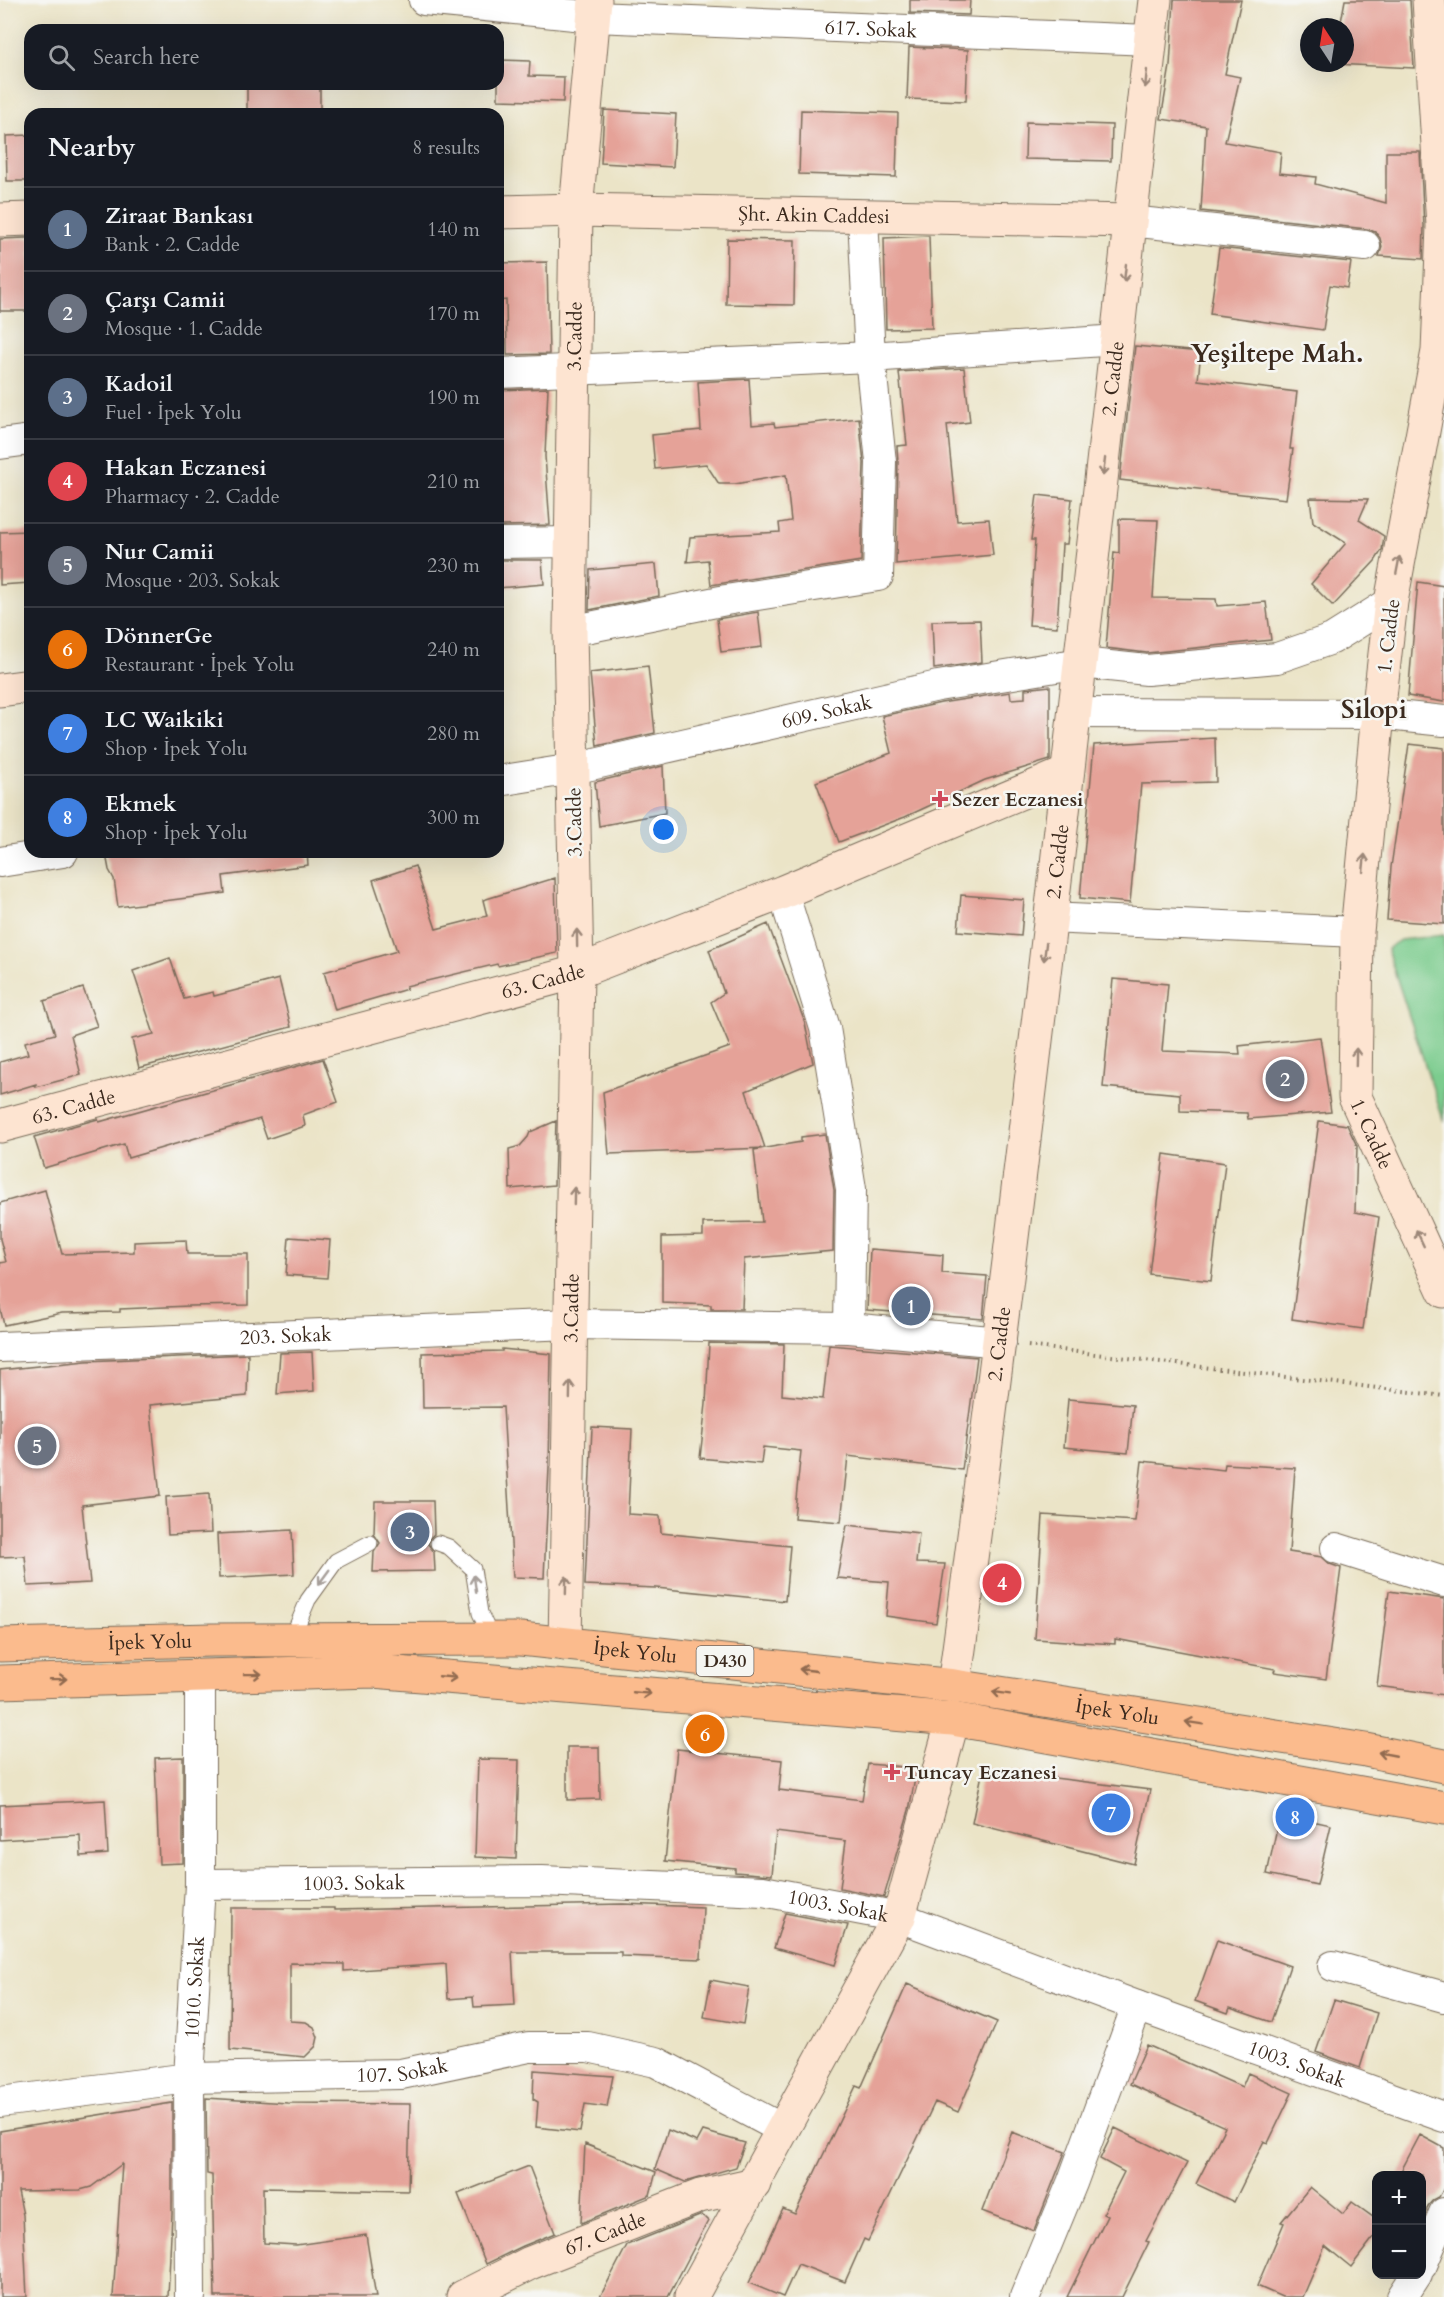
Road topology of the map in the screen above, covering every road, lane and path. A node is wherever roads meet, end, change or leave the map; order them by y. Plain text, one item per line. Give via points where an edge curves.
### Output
1 (424, 0) edge
2 (1155, 0) edge
3 (1429, 0) edge
4 (595, 8) edge
5 (1150, 40) junction
6 (576, 210) junction
7 (504, 212) edge
8 (863, 217) junction
9 (24, 219) edge
10 (0, 220) edge
11 (1130, 221) junction
12 (1444, 226) edge
13 (1365, 246) dead end
14 (1118, 340) junction
15 (870, 357) junction
16 (573, 371) junction
17 (504, 373) edge
18 (24, 441) edge
19 (0, 444) edge
20 (572, 542) junction
21 (504, 543) edge
22 (1391, 602) junction
23 (570, 632) junction
24 (1081, 663) junction
25 (24, 687) edge
26 (0, 690) edge
27 (1076, 713) junction
28 (1378, 714) junction
29 (1444, 721) edge
30 (573, 769) junction
31 (1067, 773) junction
32 (504, 780) edge
33 (25, 858) edge
34 (0, 862) edge
35 (783, 892) junction
36 (1049, 918) junction
37 (1357, 932) junction
38 (578, 972) junction
39 (0, 1126) edge
40 (1444, 1291) edge
41 (572, 1324) junction
42 (849, 1328) junction
43 (1000, 1342) junction
44 (0, 1347) edge
45 (1444, 1396) edge
46 (438, 1543) dead end
47 (370, 1544) dead end
48 (1336, 1548) dead end
49 (1444, 1582) edge
50 (492, 1639) junction
51 (291, 1640) junction
52 (565, 1644) junction
53 (0, 1645) edge
54 (200, 1676) junction
55 (0, 1682) edge
56 (954, 1686) junction
57 (953, 1719) junction
58 (1444, 1766) edge
59 (1444, 1808) edge
60 (200, 1884) junction
61 (899, 1917) junction
62 (1333, 1966) dead end
63 (1444, 1997) edge
64 (1137, 2007) junction
65 (189, 2078) junction
66 (0, 2102) edge
67 (1444, 2117) edge
68 (784, 2130) junction
69 (754, 2184) junction
70 (1444, 2213) edge
71 (1426, 2256) edge
72 (1414, 2279) edge
73 (190, 2297) edge
74 (463, 2297) edge
75 (691, 2297) edge
76 (1025, 2297) edge
77 (1402, 2297) edge

1 - 4 street, 617. Sokak
2 - 5 street, 2. Cadde
3 - 12 street, 1. Cadde
4 - 5 street, 617. Sokak
4 - 6 street, 3.Cadde
5 -> 11 street, 2. Cadde
6 - 7 street, Şht. Akin Caddesi
6 - 8 street, Şht. Akin Caddesi
6 - 16 street, 3.Cadde
8 - 11 street, Şht. Akin Caddesi
8 - 15 street
9 - 10 street
11 - 13 street
11 -> 14 street, 2. Cadde
22 -> 12 street, 1. Cadde via 1438,351
14 - 15 street
14 -> 24 street, 2. Cadde
15 - 16 street
15 - 23 street via 881,462 878,576 726,600
16 - 17 street
16 - 20 street, 3.Cadde
18 - 19 street
20 - 21 street
20 - 23 street, 3.Cadde
22 - 24 street, 609. Sokak via 1332,639 1277,658 1147,670
22 - 28 street, 1. Cadde
23 - 30 street, 3.Cadde
24 - 27 street, 2. Cadde
24 - 30 street, 609. Sokak via 938,686
25 - 26 street
27 - 28 street
27 - 31 street, 2. Cadde
28 - 29 street
37 -> 28 street, 1. Cadde
30 - 32 street, 609. Sokak
38 -> 30 street, 3.Cadde
31 - 35 street, 63. Cadde
31 - 36 street, 2. Cadde
33 - 34 street
35 - 38 street, 63. Cadde
35 - 42 street via 825,1028 851,1189
36 - 37 street
36 -> 43 street, 2. Cadde
40 -> 37 street, 1. Cadde via 1355,1097
38 - 39 street, 63. Cadde
41 -> 38 street, 3.Cadde
41 - 42 street, 203. Sokak
41 - 44 street, 203. Sokak
52 -> 41 street, 3.Cadde
42 - 43 street, 203. Sokak
43 - 45 path
43 - 56 street, 2. Cadde
50 -> 46 lane via 480,1613 473,1569 449,1547
47 -> 51 lane via 336,1561 308,1599
48 - 49 street
50 - 51 highway, İpek Yolu / D430
50 - 52 highway, İpek Yolu / D430
51 - 53 highway, İpek Yolu / D430
56 -> 52 highway, İpek Yolu / D430
55 -> 54 highway, D430
54 -> 57 highway, D430 via 373,1671
54 - 60 street, 1010. Sokak
58 -> 56 highway, İpek Yolu / D430 via 1366,1750
57 - 59 highway, D430
57 - 61 street
60 - 61 street, 1003. Sokak via 565,1882 763,1891
60 - 65 street, 1010. Sokak
61 - 64 street, 1003. Sokak
61 - 68 street
62 - 63 street
64 - 67 street, 1003. Sokak
64 - 76 street
65 - 66 street, 107. Sokak
65 - 68 street, 107. Sokak via 401,2074 530,2047 588,2047 656,2062
65 - 73 street, 1010. Sokak
68 - 69 street
69 - 74 street, 67. Cadde via 700,2196 530,2264
69 - 75 street
70 - 71 street
72 - 77 street

